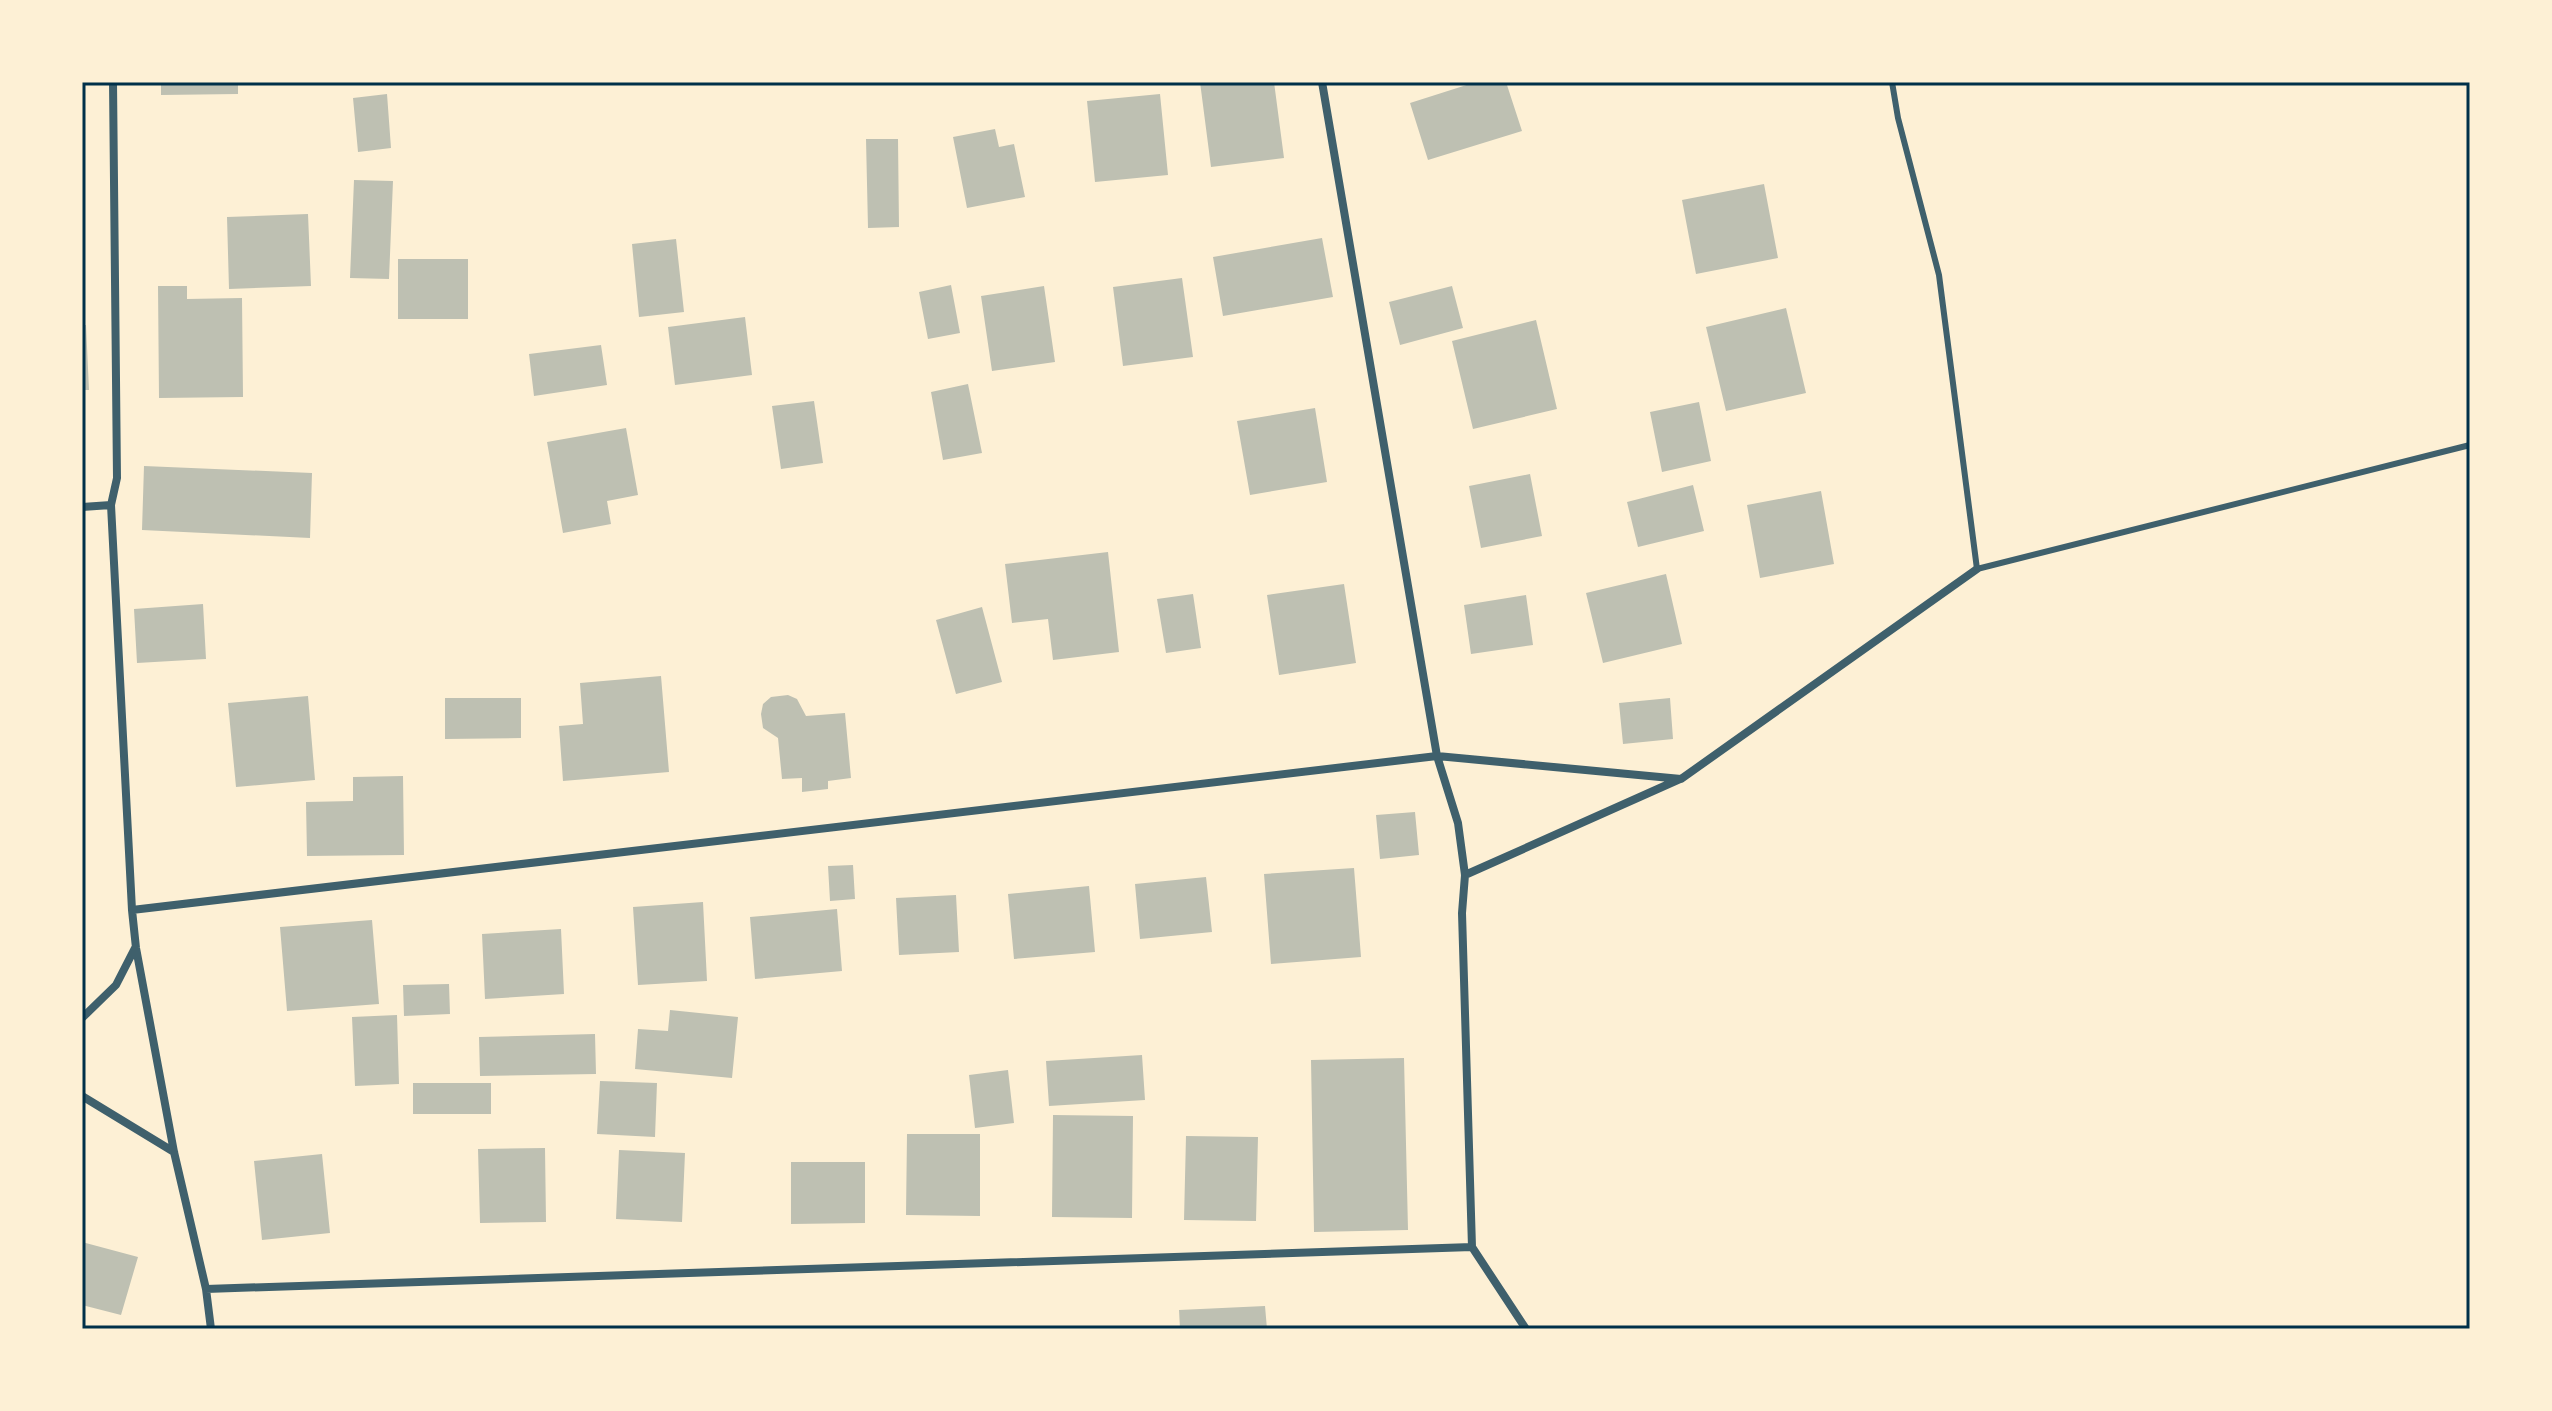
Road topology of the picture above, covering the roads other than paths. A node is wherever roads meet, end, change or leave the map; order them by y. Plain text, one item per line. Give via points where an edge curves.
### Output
1 (113, 82) edge
2 (1322, 82) edge
3 (1892, 82) edge
4 (2470, 445) edge
5 (111, 505) junction
6 (82, 507) edge
7 (1977, 569) junction
8 (1437, 756) junction
9 (1681, 779) junction
10 (1465, 875) junction
11 (132, 910) junction
12 (136, 948) junction
13 (82, 1018) edge
14 (82, 1096) edge
15 (174, 1152) junction
16 (1472, 1247) junction
17 (206, 1289) junction
18 (211, 1329) edge
19 (1526, 1329) edge

1 - 5 street via 117,478
2 - 8 street
3 - 7 lane via 1939,275
4 - 7 lane
5 - 6 street
5 - 11 street
7 - 9 street
8 - 9 street
8 - 10 street via 1458,823
8 - 11 street
9 - 10 street
10 - 16 street
11 - 12 street
12 - 13 street via 116,985
12 - 15 street
14 - 15 street
15 - 17 street
16 - 17 street
16 - 19 street
17 - 18 street

